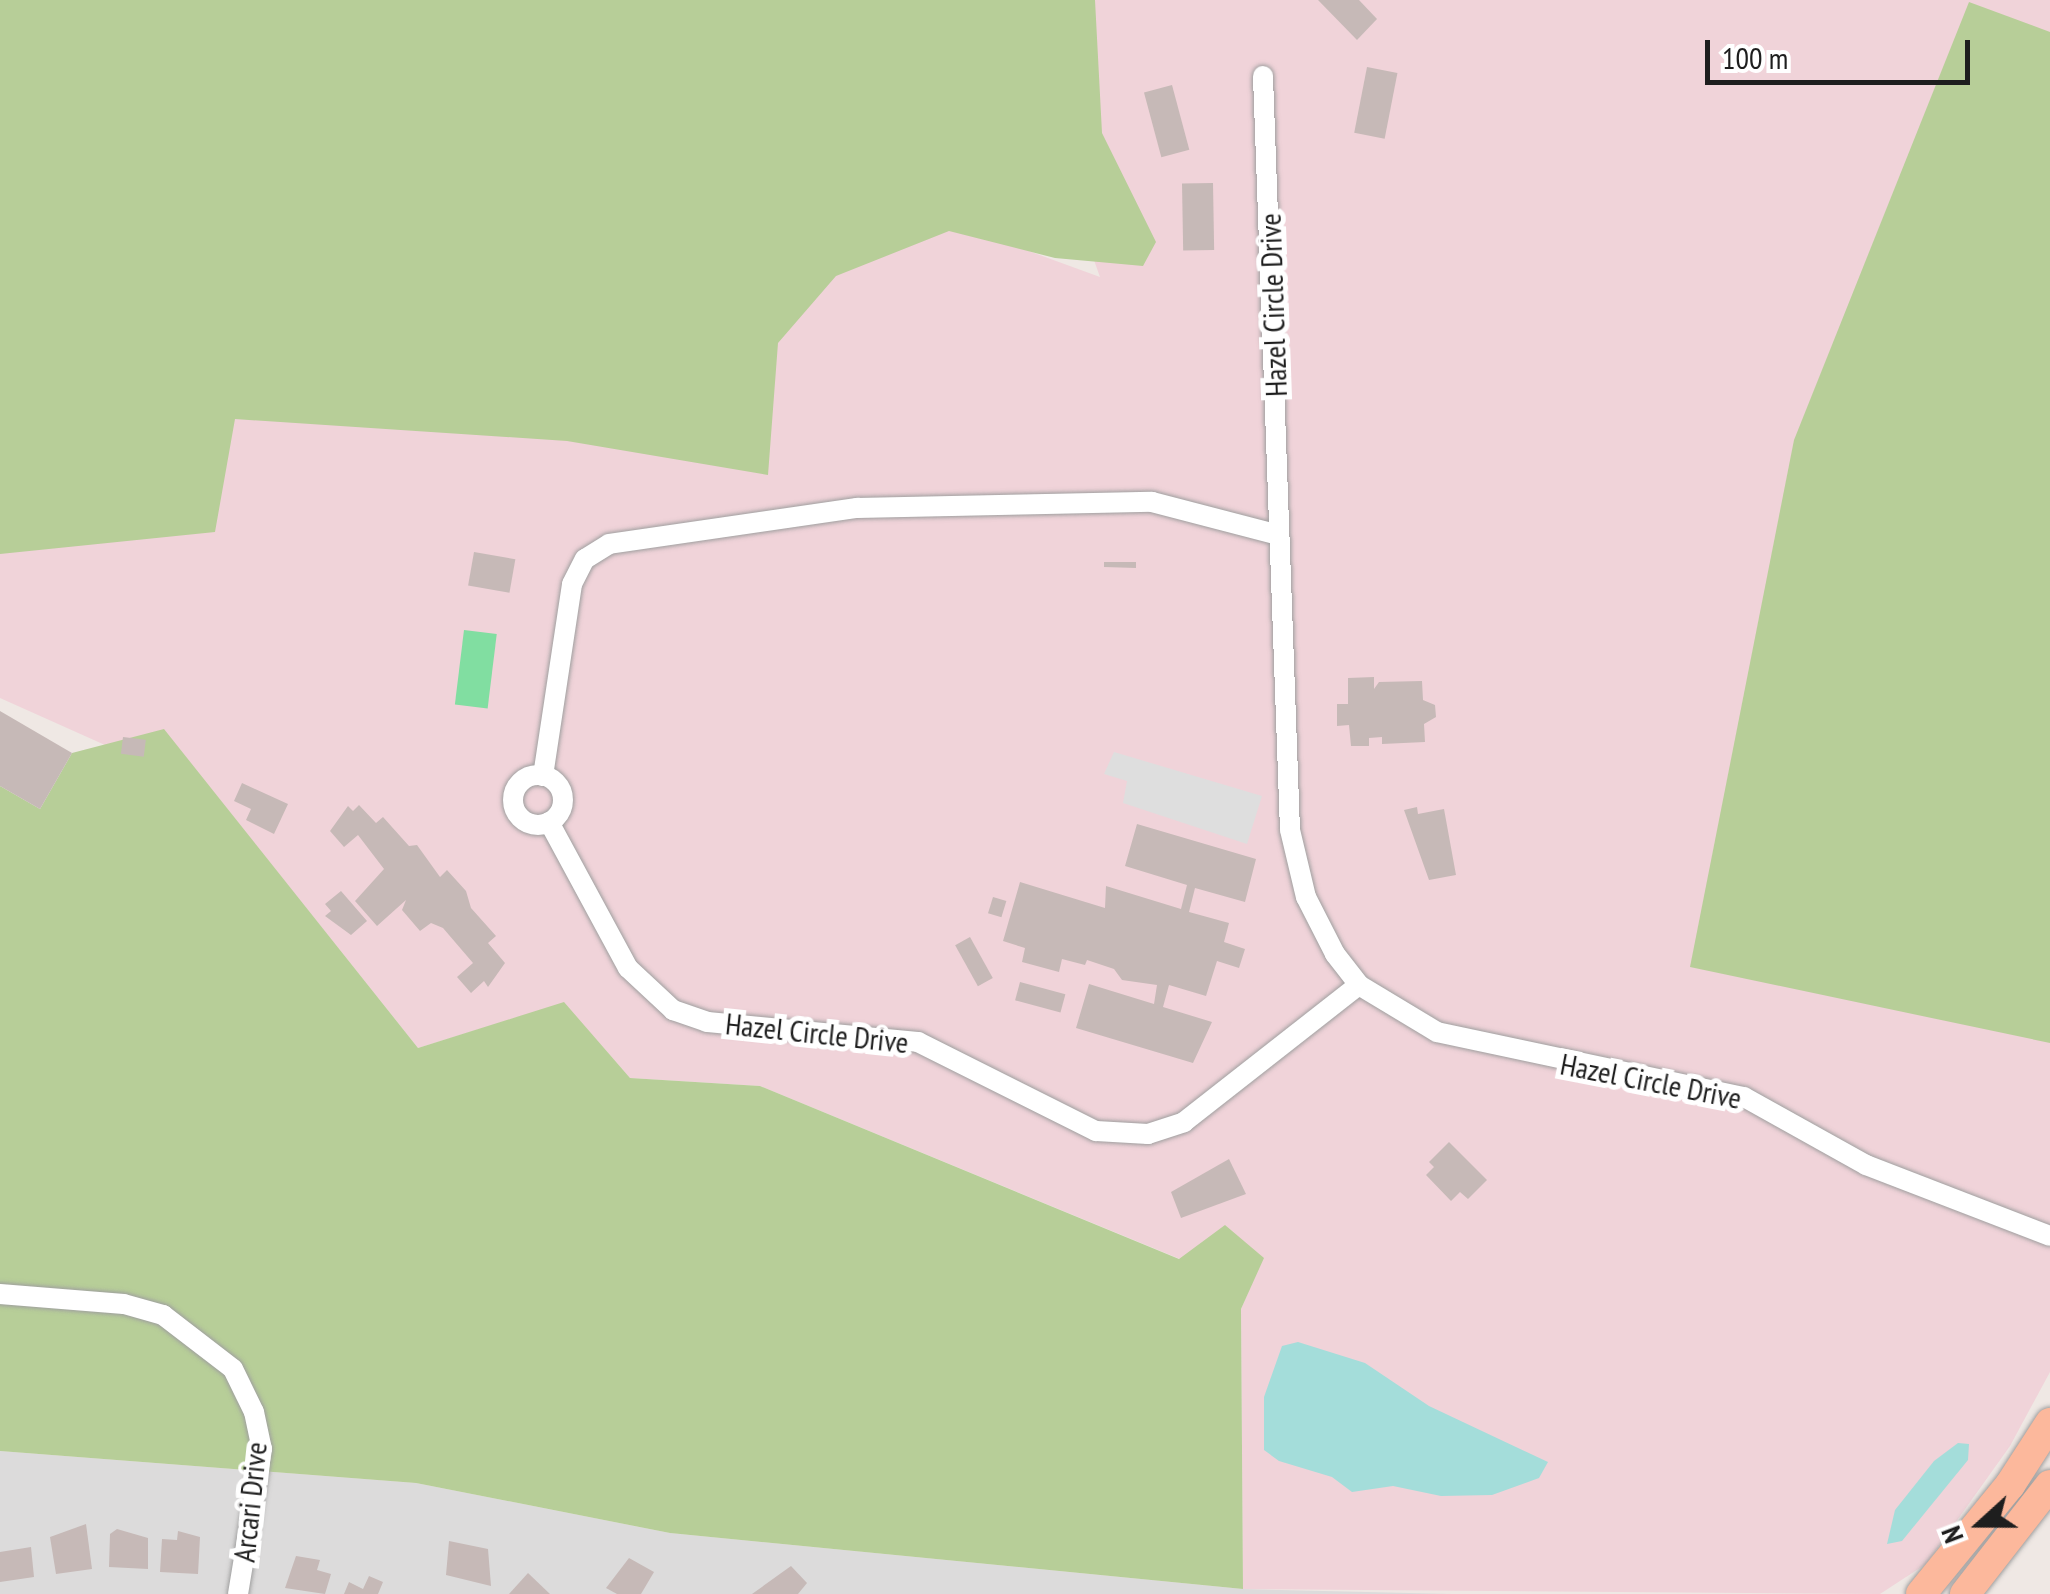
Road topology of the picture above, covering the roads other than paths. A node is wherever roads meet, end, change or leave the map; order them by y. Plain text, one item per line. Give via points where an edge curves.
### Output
1 (1263, 76) dead end
2 (1279, 535) junction
3 (543, 776) junction
4 (550, 822) junction
5 (1359, 984) junction
6 (2050, 1236) edge
7 (0, 1294) edge
8 (2050, 1423) edge
9 (2050, 1485) edge
10 (238, 1594) edge
11 (1921, 1594) edge
12 (1965, 1594) edge

1 - 2 street, Hazel Circle Drive
2 - 3 street, Hazel Circle Drive via 1185,507 1134,502 857,508 609,544 584,558 572,584
2 - 5 street, Hazel Circle Drive via 1294,858 1319,928
3 - 4 street, Hazel Circle Drive via 562,797
3 - 4 street via 522,780 513,800 525,822
4 - 5 street, Hazel Circle Drive via 628,968 673,1010 707,1022 918,1042 1096,1131 1148,1134 1184,1122
5 - 6 street, Hazel Circle Drive via 1405,1017 1469,1044 1744,1097 1866,1165
7 - 10 street, Arcari Drive via 124,1304 163,1315 233,1370 254,1412 262,1449
8 - 11 main road via 2010,1486
9 - 12 main road

